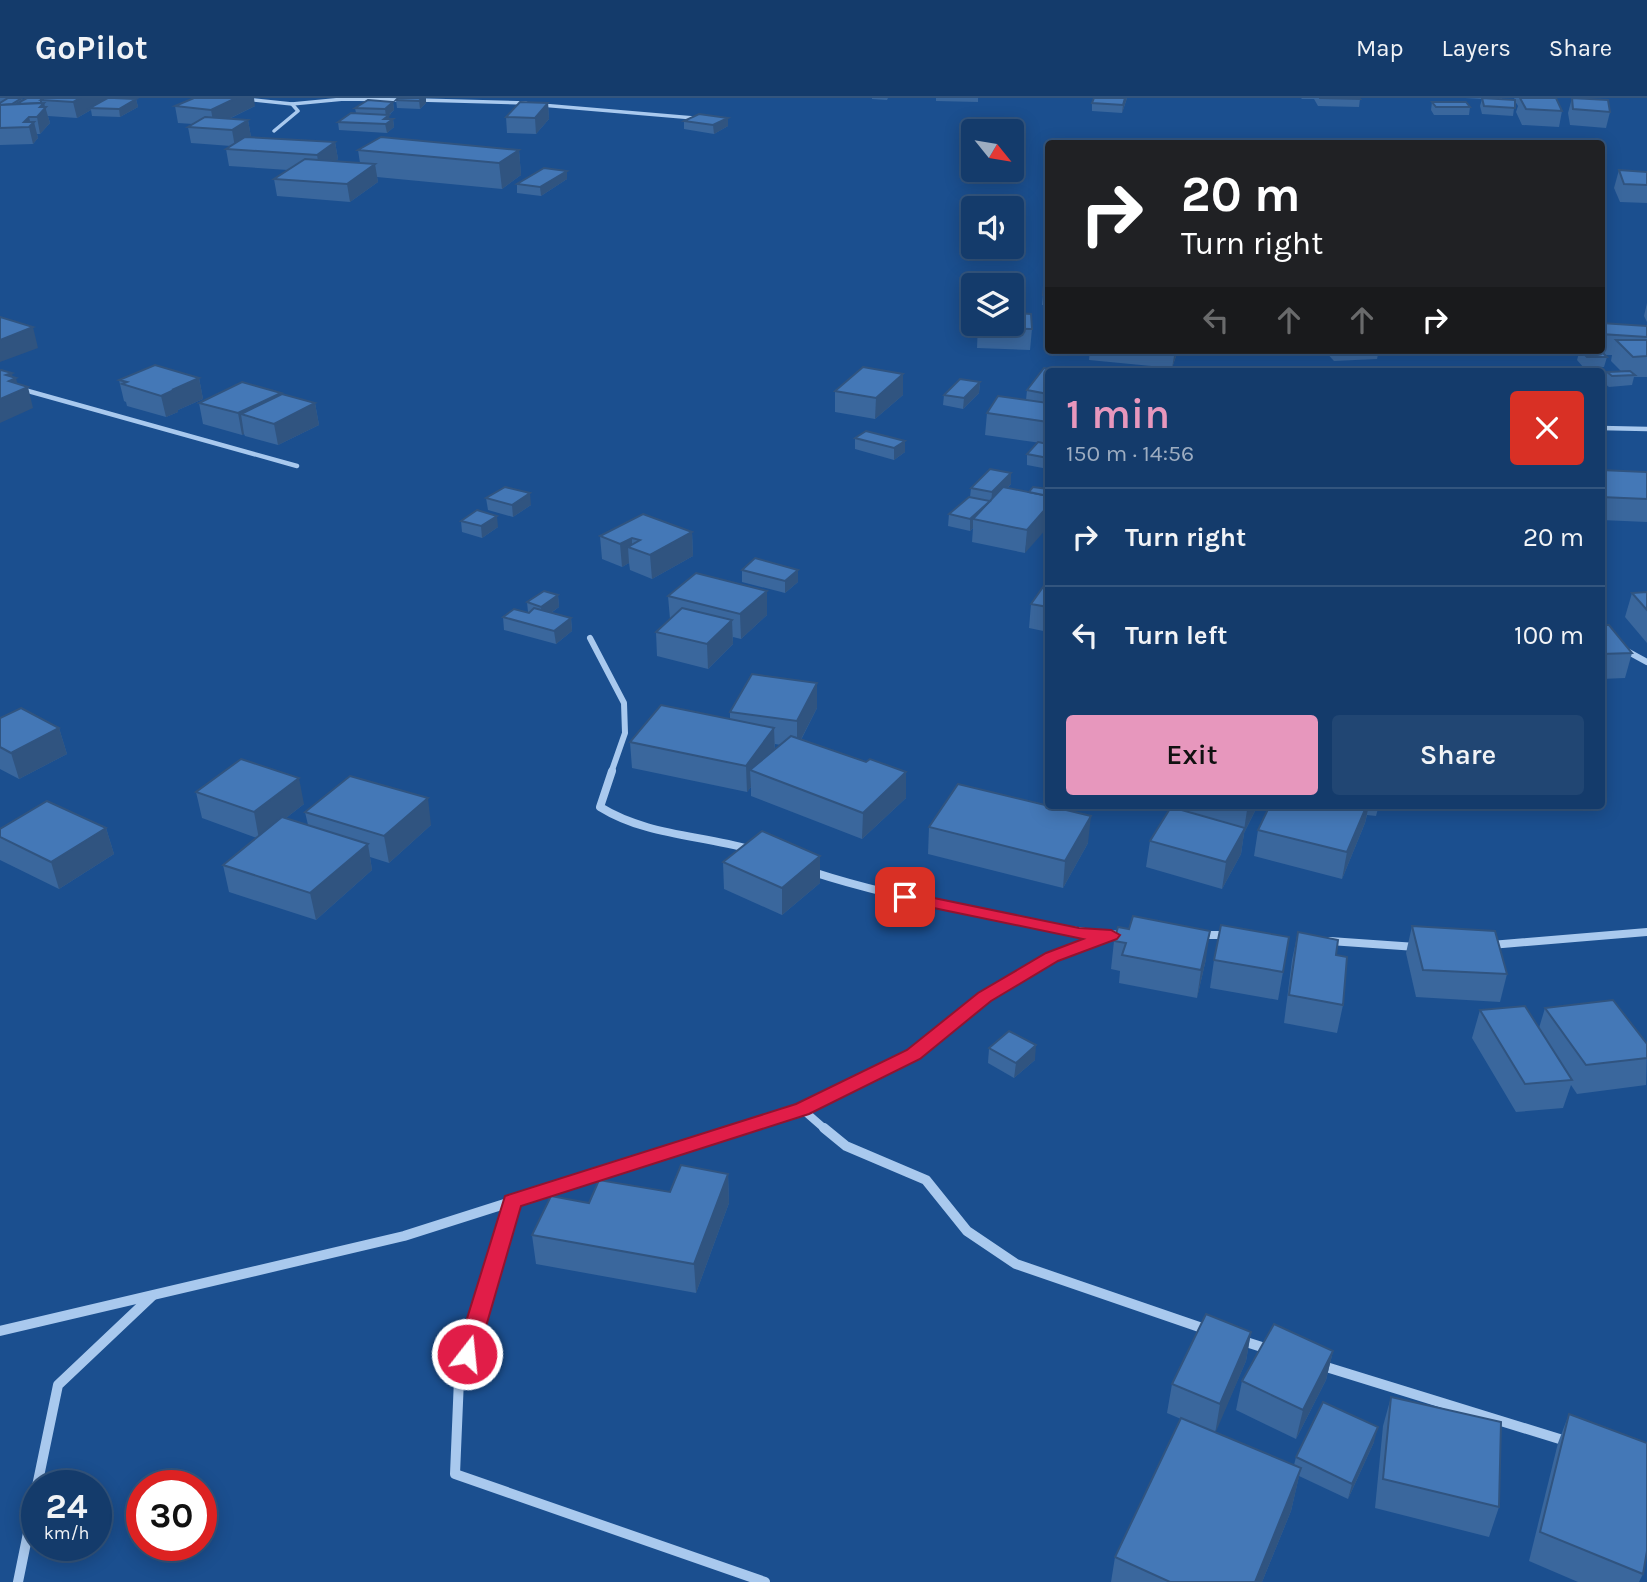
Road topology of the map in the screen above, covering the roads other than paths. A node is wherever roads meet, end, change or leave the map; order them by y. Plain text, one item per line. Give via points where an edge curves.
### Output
1 (237, 99) edge
2 (405, 100) edge
3 (417, 100) edge
4 (292, 104) junction
5 (694, 118) edge
6 (274, 131) dead end
7 (12, 387) edge
8 (1605, 428) edge
9 (1647, 429) edge
10 (297, 466) dead end
11 (590, 638) dead end
12 (1613, 642) edge
13 (1647, 662) edge
14 (754, 851) edge
15 (803, 869) edge
16 (1647, 932) edge
17 (1111, 935) junction
18 (1137, 935) edge
19 (1188, 935) edge
20 (1240, 935) edge
21 (1317, 939) edge
22 (1422, 946) edge
23 (1477, 946) edge
24 (802, 1109) junction
25 (512, 1201) junction
26 (152, 1295) junction
27 (0, 1331) edge
28 (1221, 1334) edge
29 (1234, 1338) edge
30 (1274, 1350) edge
31 (1314, 1363) edge
32 (1580, 1445) edge
33 (41, 1470) edge
34 (22, 1561) edge
35 (18, 1582) edge
36 (765, 1582) edge

1 - 4 street
2 - 4 street
3 - 5 street via 500,101
4 - 6 street via 298,111
7 - 10 street
8 - 9 street
11 - 14 street via 624,703 625,733 600,807 650,828
12 - 13 street
15 - 17 street via 853,886 1079,934
16 - 23 street
17 - 18 street
17 - 24 street via 1052,957 985,997 913,1055
19 - 20 street
21 - 22 street
24 - 25 street
24 - 28 street via 846,1146 926,1181 967,1231 1016,1264
25 - 26 street via 404,1236
25 - 36 street via 459,1379 455,1474
26 - 27 street
26 - 33 street via 58,1385
29 - 30 street
31 - 32 street
34 - 35 street

